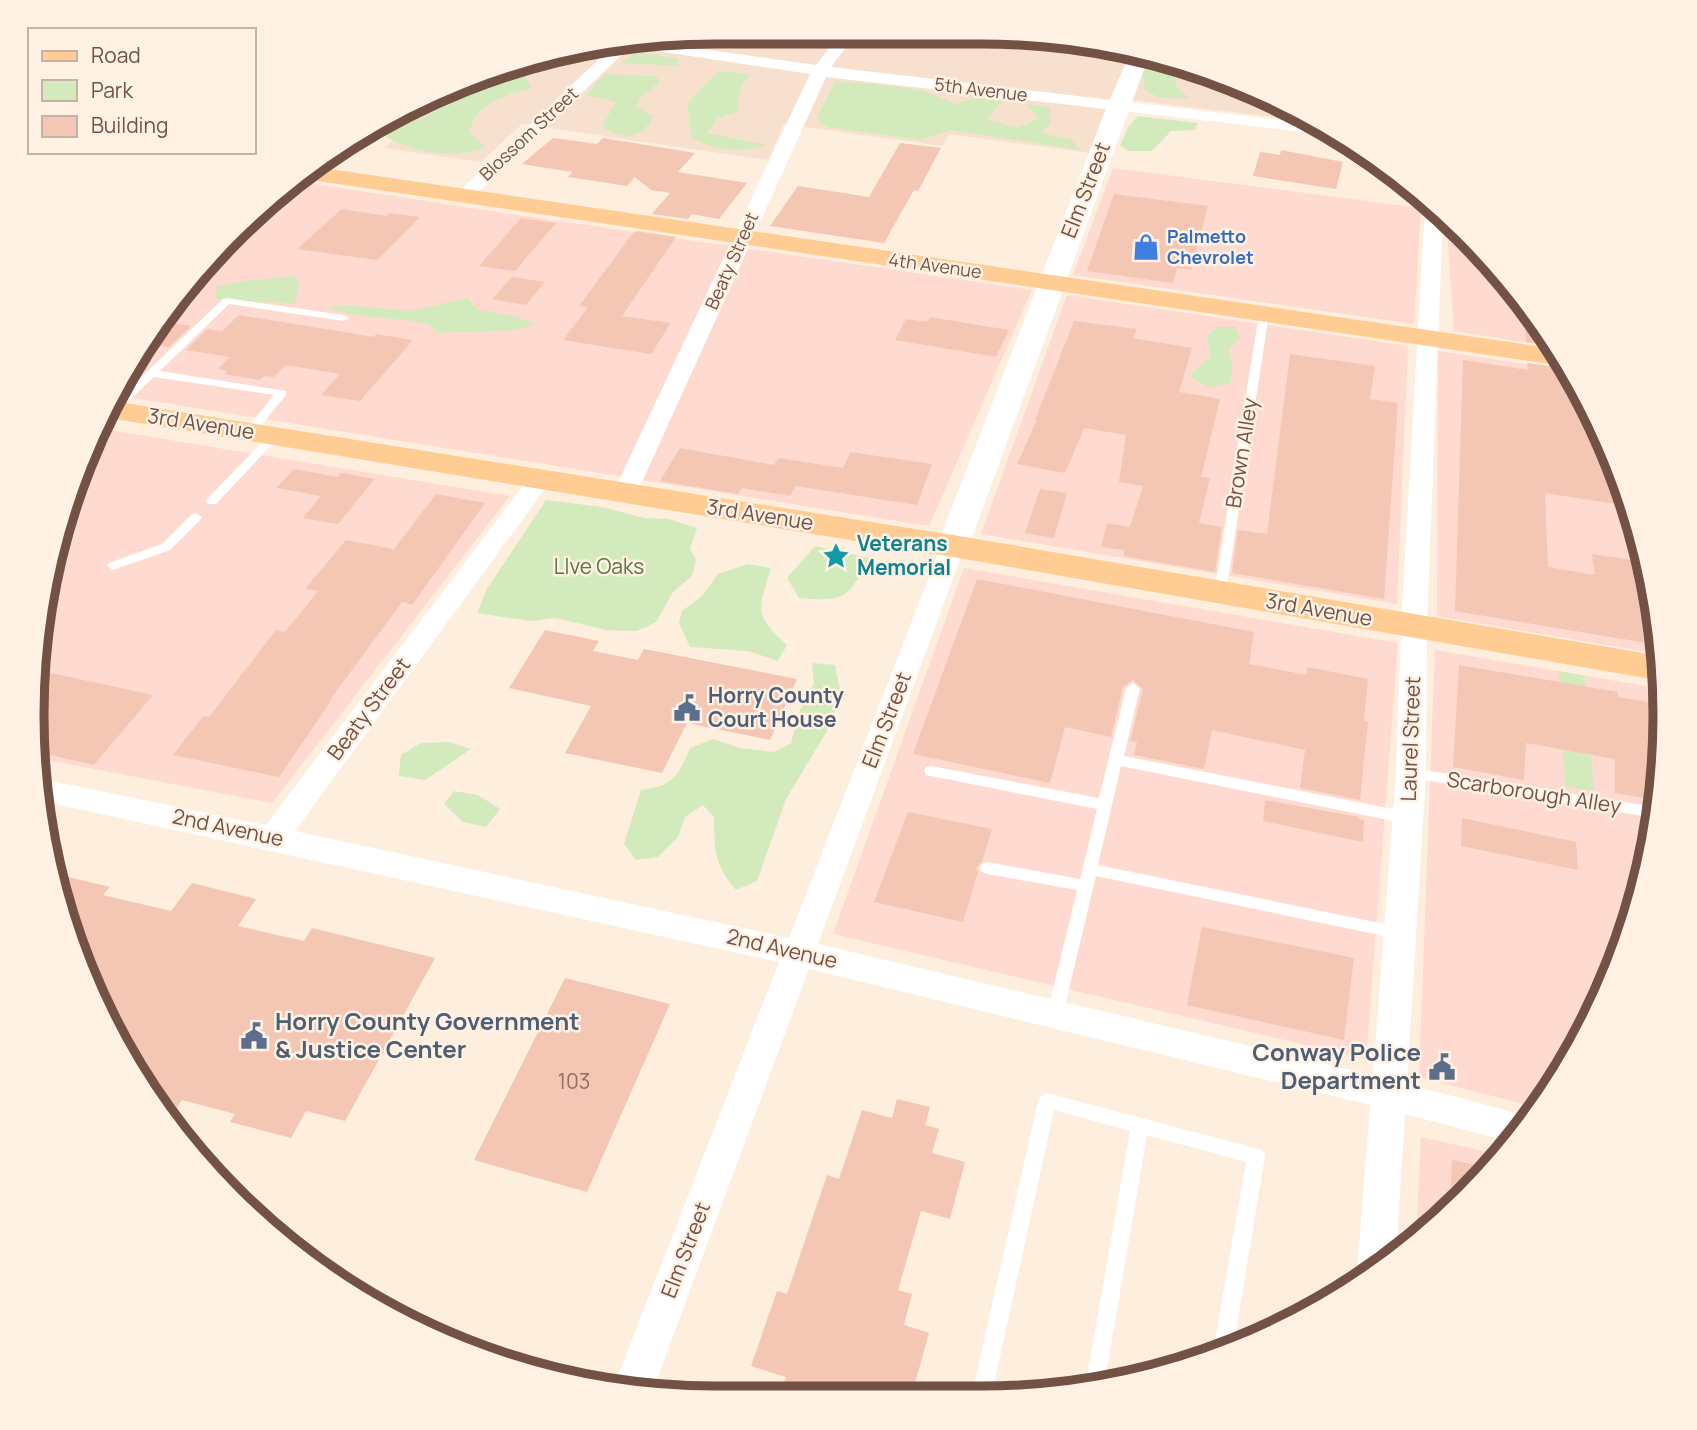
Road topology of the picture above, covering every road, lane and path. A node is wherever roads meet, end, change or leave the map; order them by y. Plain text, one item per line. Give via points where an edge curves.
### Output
1 (840, 44) edge
2 (655, 46) edge
3 (617, 51) edge
4 (1136, 62) edge
5 (820, 71) junction
6 (1118, 106) junction
7 (1309, 129) edge
8 (317, 174) edge
9 (463, 196) junction
10 (1433, 218) edge
11 (742, 237) junction
12 (1051, 283) junction
13 (1264, 314) junction
14 (344, 318) dead end
15 (1427, 338) junction
16 (1549, 357) edge
17 (151, 373) junction
18 (124, 397) edge
19 (117, 411) edge
20 (262, 434) junction
21 (540, 479) junction
22 (625, 493) junction
23 (212, 501) dead end
24 (196, 517) dead end
25 (953, 547) junction
26 (113, 566) dead end
27 (1220, 593) junction
28 (1413, 626) junction
29 (1652, 667) edge
30 (1133, 688) dead end
31 (1116, 761) junction
32 (931, 771) dead end
33 (1411, 773) junction
34 (48, 791) edge
35 (1105, 805) junction
36 (1646, 812) edge
37 (1408, 818) junction
38 (274, 837) junction
39 (987, 868) dead end
40 (1089, 869) junction
41 (1086, 886) junction
42 (1399, 933) junction
43 (799, 951) junction
44 (1055, 1014) junction
45 (1387, 1094) junction
46 (1140, 1125) junction
47 (1513, 1127) edge
48 (1377, 1258) edge
49 (1225, 1340) edge
50 (1096, 1376) edge
51 (636, 1382) edge
52 (986, 1386) edge

1 - 5 street, Beaty Street
2 - 5 street, 5th Avenue
3 - 9 street, Blossom Street
4 - 6 street, Elm Street
5 - 6 street, 5th Avenue
5 - 11 street, Beaty Street
6 - 7 street, 5th Avenue
6 - 12 street, Elm Street
8 - 9 main road, 4th Avenue
9 - 11 main road, 4th Avenue
10 - 15 street, Laurel Street
11 - 12 main road, 4th Avenue
11 - 22 street, Beaty Street
12 - 13 main road, 4th Avenue
12 - 25 street, Elm Street
13 - 15 main road, 4th Avenue
13 - 27 lane, Brown Alley
14 - 17 lane via 227,301
15 - 16 main road, 4th Avenue
15 - 28 street, Laurel Street
17 - 18 lane
17 - 20 lane via 282,393
19 - 20 main road, 3rd Avenue
20 - 21 main road, 3rd Avenue
20 - 23 lane
21 - 22 main road, 3rd Avenue
21 - 38 street, Beaty Street
22 - 25 main road, 3rd Avenue
24 - 26 lane via 166,547
25 - 27 main road, 3rd Avenue
25 - 43 street, Elm Street
27 - 28 main road, 3rd Avenue
28 - 29 main road, 3rd Avenue
28 - 33 street, Laurel Street
30 - 31 lane
31 - 35 lane
31 - 37 lane
32 - 35 lane
33 - 36 lane, Scarborough Alley
33 - 37 street, Laurel Street
34 - 38 street, 2nd Avenue
35 - 40 lane
37 - 42 street, Laurel Street
38 - 43 street, 2nd Avenue
39 - 41 lane
40 - 41 lane
40 - 42 lane
41 - 44 lane
42 - 45 street, Laurel Street
43 - 44 street, 2nd Avenue
43 - 51 street, Elm Street
44 - 45 street, 2nd Avenue
45 - 47 street, 2nd Avenue
45 - 48 street, Laurel Street
46 - 49 lane via 1255,1156
46 - 50 lane
46 - 52 lane via 1047,1101

